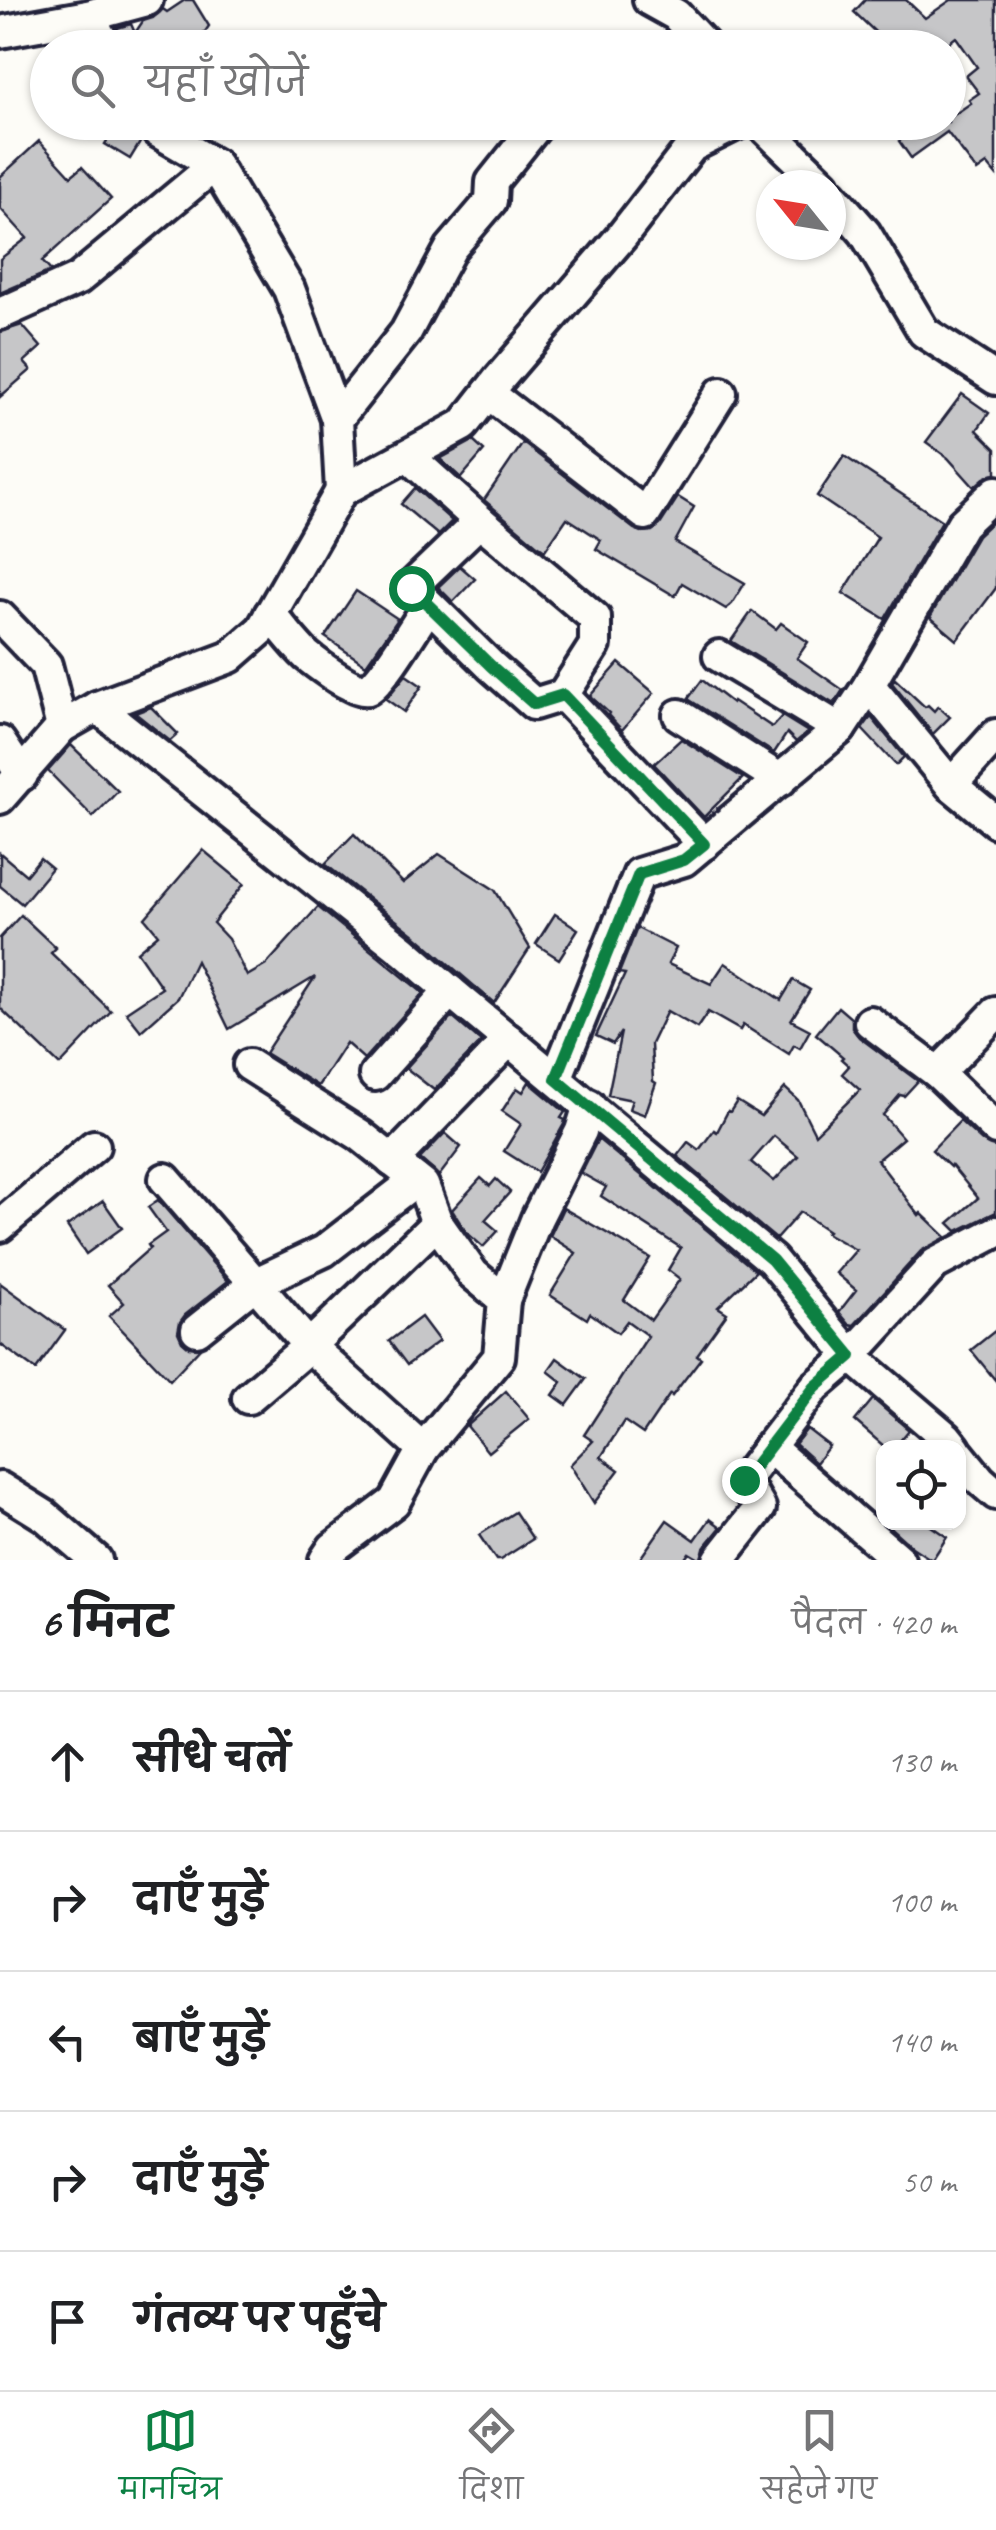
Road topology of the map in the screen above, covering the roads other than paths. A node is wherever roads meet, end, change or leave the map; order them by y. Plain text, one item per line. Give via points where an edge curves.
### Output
1 (147, 0) edge
2 (648, 0) edge
3 (88, 16) junction
4 (97, 30) edge
5 (690, 30) edge
6 (0, 32) edge
7 (172, 140) edge
8 (526, 140) edge
9 (704, 140) edge
10 (778, 140) edge
11 (215, 165) junction
12 (809, 170) edge
13 (846, 211) edge
14 (0, 314) edge
15 (996, 379) edge
16 (488, 393) junction
17 (720, 393) dead end
18 (337, 419) junction
19 (408, 456) junction
20 (341, 491) junction
21 (992, 504) edge
22 (480, 520) junction
23 (429, 604) junction
24 (270, 614) junction
25 (0, 617) edge
26 (719, 656) dead end
27 (869, 684) junction
28 (563, 695) junction
29 (98, 707) junction
30 (679, 715) dead end
31 (62, 727) junction
32 (840, 729) junction
33 (996, 734) edge
34 (0, 742) edge
35 (22, 775) junction
36 (781, 780) junction
37 (950, 785) junction
38 (0, 798) edge
39 (996, 822) edge
40 (704, 844) junction
41 (450, 991) junction
42 (996, 1013) edge
43 (870, 1022) dead end
44 (509, 1040) junction
45 (249, 1065) dead end
46 (375, 1074) dead end
47 (938, 1074) junction
48 (556, 1079) junction
49 (589, 1105) junction
50 (996, 1129) edge
51 (94, 1146) dead end
52 (404, 1170) junction
53 (165, 1179) dead end
54 (438, 1222) junction
55 (0, 1226) edge
56 (996, 1232) edge
57 (256, 1283) junction
58 (504, 1300) junction
59 (197, 1330) dead end
60 (309, 1346) junction
61 (851, 1356) junction
62 (248, 1398) dead end
63 (948, 1440) edge
64 (769, 1447) junction
65 (424, 1449) junction
66 (966, 1462) edge
67 (0, 1488) edge
68 (996, 1494) edge
69 (96, 1560) edge
70 (325, 1560) edge
71 (719, 1560) edge
72 (899, 1560) edge

1 - 3 street
2 - 5 street
3 - 4 street
3 - 6 street
7 - 11 street
8 - 18 street via 492,182 491,202 451,248 406,332
9 - 16 street via 692,146
10 - 12 street
11 - 14 street via 78,280
11 - 18 street via 289,289
13 - 15 street via 924,332
16 - 17 street via 646,514
16 - 19 street via 463,425
18 - 20 street
19 - 20 street
19 - 22 street
20 - 24 street
21 - 27 street via 962,524
22 - 23 street via 411,588
22 - 28 street via 595,618 595,645
23 - 24 street via 362,691 306,655
23 - 28 street via 534,704
24 - 29 street via 230,657
25 - 31 street via 46,665
26 - 32 street
27 - 32 street
27 - 37 street
28 - 40 street
29 - 31 street
29 - 41 street
30 - 36 street
31 - 35 street
32 - 36 street
33 - 37 street
34 - 35 street
35 - 38 street
36 - 40 street
37 - 39 street
40 - 48 street via 684,860 639,874
41 - 44 street
41 - 46 street
42 - 47 street
43 - 47 street
44 - 48 street
44 - 52 street
45 - 52 street
47 - 50 street
48 - 49 street
49 - 58 street
49 - 61 street via 772,1260
51 - 55 street
52 - 54 street via 422,1185
52 - 57 street via 324,1251
53 - 57 street
54 - 58 street via 473,1274
54 - 60 street
56 - 61 street via 935,1264
57 - 59 street
57 - 60 street
58 - 65 street via 499,1357
60 - 62 street
60 - 65 street
61 - 63 street
61 - 64 street via 815,1387
64 - 71 street via 744,1480 760,1508
64 - 72 street
65 - 70 street via 394,1502
66 - 68 street
67 - 69 street via 46,1516

